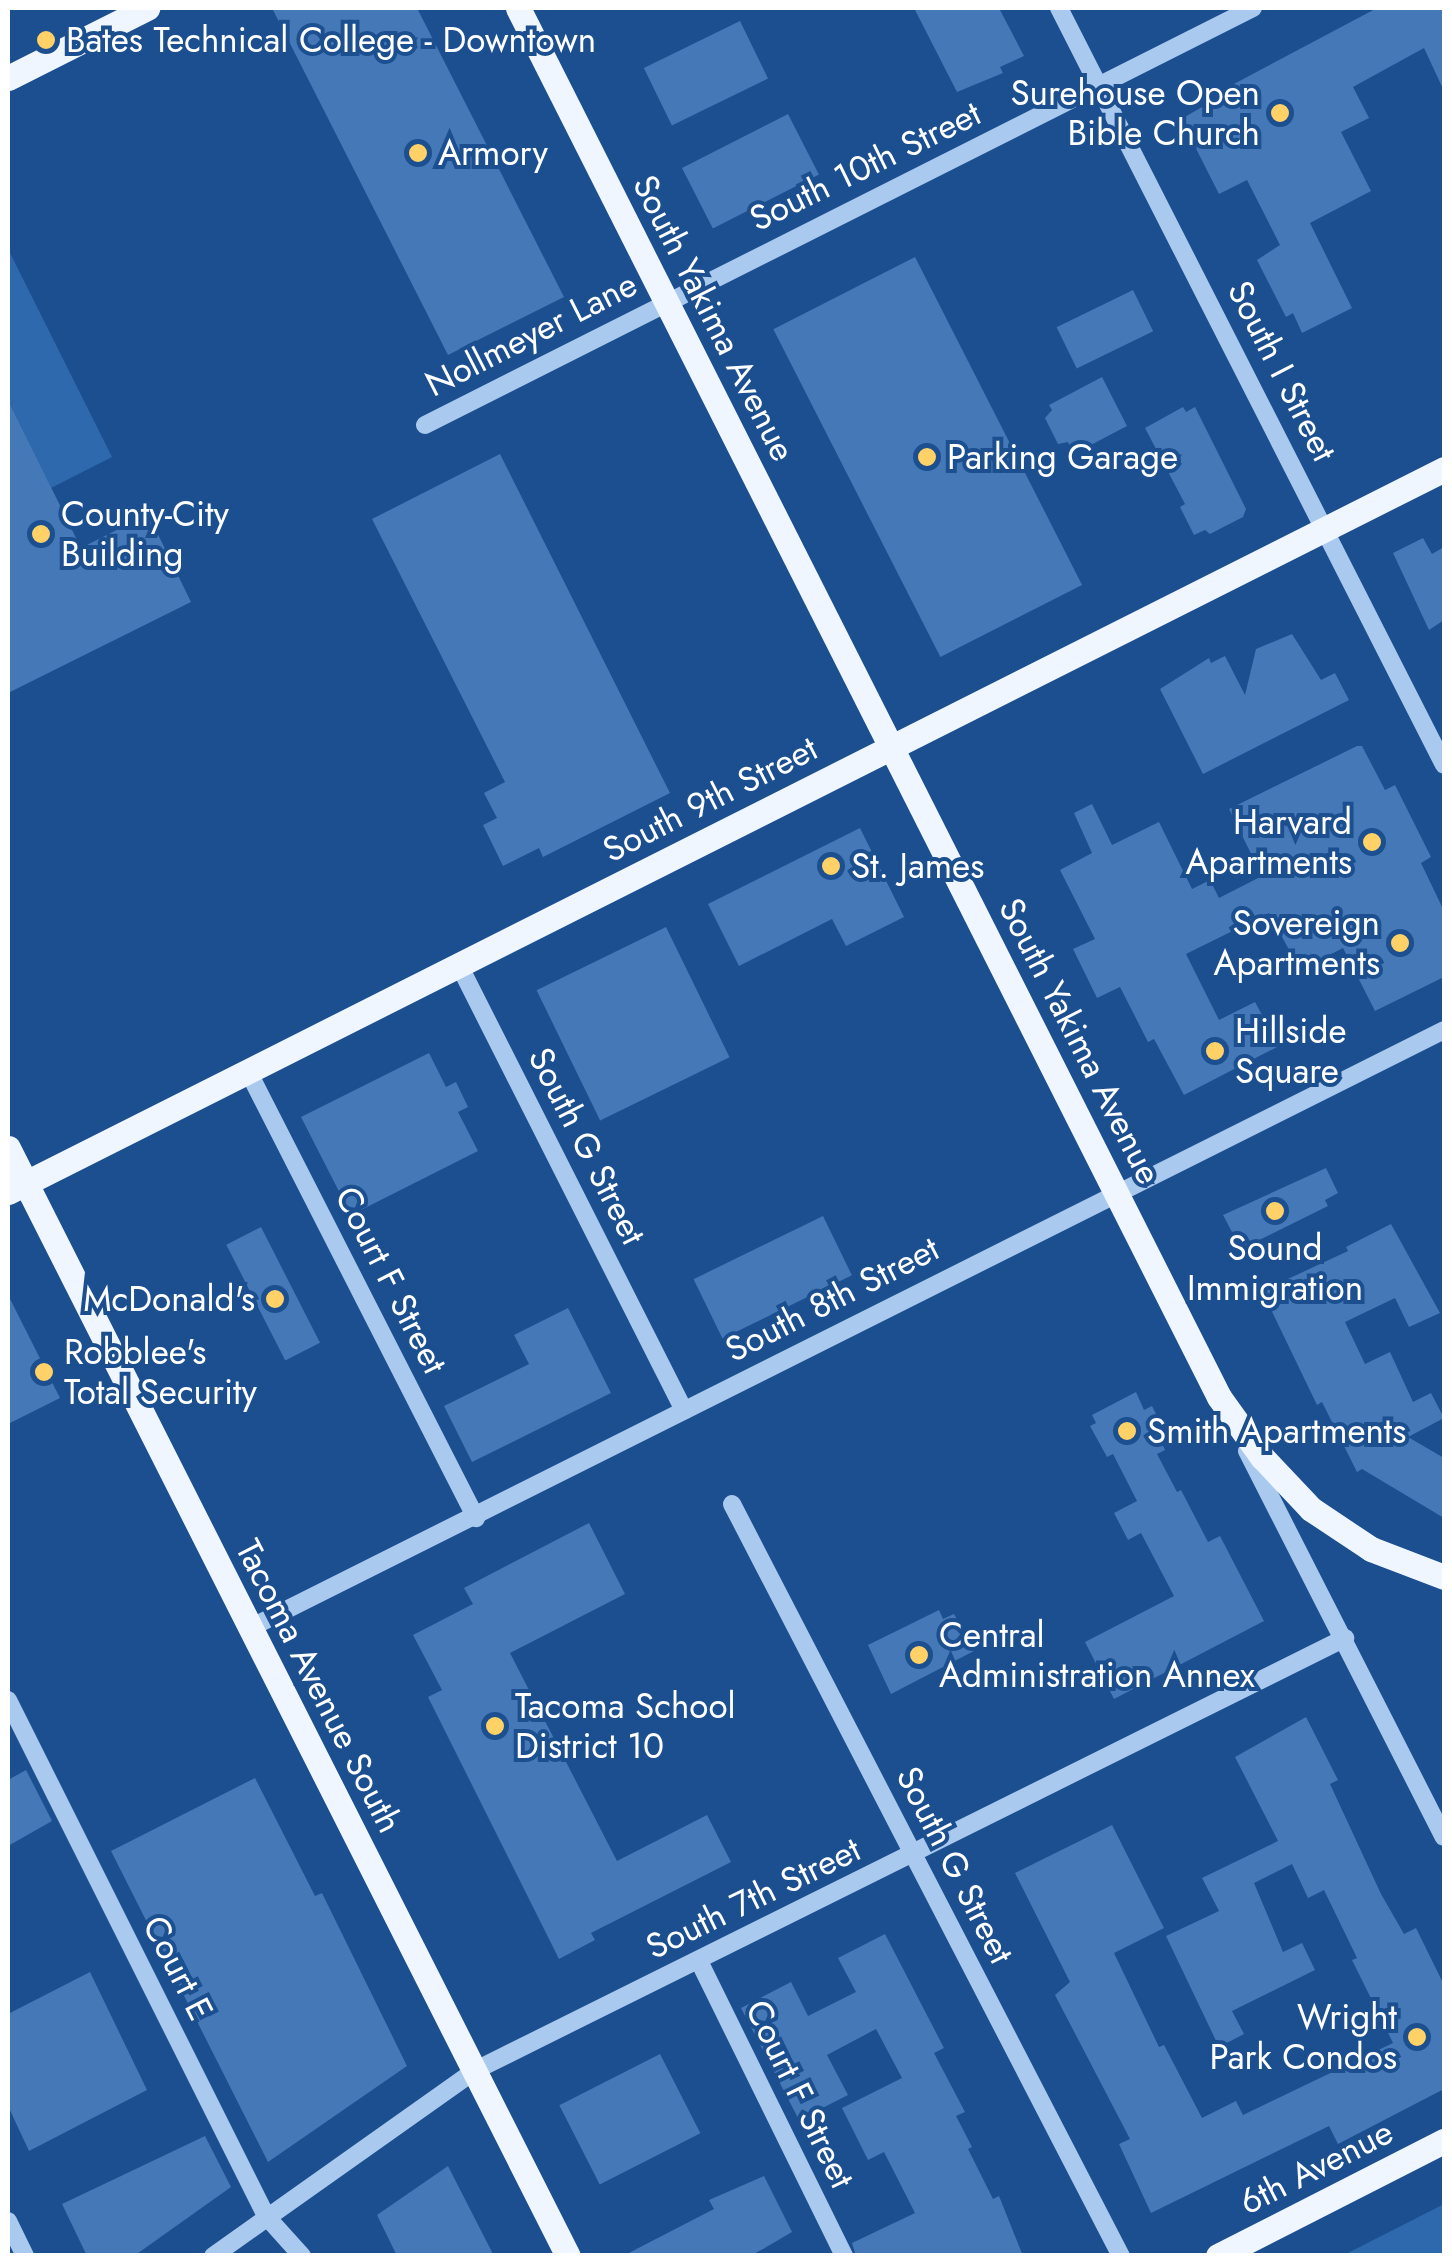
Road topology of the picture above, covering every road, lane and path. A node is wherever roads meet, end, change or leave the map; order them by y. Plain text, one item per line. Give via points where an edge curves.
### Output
1 (147, 8) edge
2 (518, 8) edge
3 (1059, 8) edge
4 (1253, 8) edge
5 (8, 76) edge
6 (1099, 85) junction
7 (666, 301) junction
8 (424, 425) dead end
9 (1444, 469) edge
10 (1323, 530) junction
11 (892, 747) junction
12 (1444, 764) edge
13 (459, 965) junction
14 (1444, 1030) edge
15 (248, 1071) junction
16 (8, 1148) edge
17 (16, 1188) edge
18 (1117, 1192) junction
19 (1219, 1398) junction
20 (684, 1410) junction
21 (732, 1504) dead end
22 (476, 1518) junction
23 (1444, 1577) edge
24 (250, 1628) junction
25 (1345, 1638) junction
26 (8, 1700) edge
27 (1444, 1837) edge
28 (913, 1854) junction
29 (699, 1961) junction
30 (474, 2072) junction
31 (1444, 2141) edge
32 (266, 2216) junction
33 (8, 2221) edge
34 (25, 2256) edge
35 (213, 2256) edge
36 (302, 2256) edge
37 (568, 2256) edge
38 (844, 2256) edge
39 (1121, 2256) edge
40 (1218, 2256) edge

1 - 5 main road
2 - 7 main road, South Yakima Avenue
3 - 6 street, South I Street
4 - 6 street, South 10th Street
6 - 7 street, South 10th Street
6 - 10 street, South I Street
7 - 8 street, Nollmeyer Lane
7 - 11 main road, South Yakima Avenue
9 - 10 main road, South 9th Street
10 - 11 main road, South 9th Street
10 - 12 street, South I Street
11 - 13 main road, South 9th Street
11 - 18 main road, South Yakima Avenue
13 - 15 main road, South 9th Street
13 - 20 street, South G Street
14 - 18 street, South 8th Street
15 - 17 main road, South 9th Street
15 - 22 street, Court F Street
16 - 17 main road, Tacoma Avenue South
17 - 24 main road, Tacoma Avenue South
18 - 19 main road, South Yakima Avenue
18 - 20 street, South 8th Street
19 - 23 main road via 1311,1508 1371,1550
19 - 25 street, South Yakima Avenue
20 - 22 street, South 8th Street
21 - 28 street, South G Street
22 - 24 street, South 8th Street
24 - 30 main road, Tacoma Avenue South
25 - 27 street, South Yakima Avenue
25 - 28 street, South 7th Street
26 - 32 street, Court E
28 - 29 street, South 7th Street
28 - 39 street, South G Street
29 - 30 street, South 7th Street
29 - 38 street, Court F Street
30 - 32 street, South 7th Street
30 - 37 main road, Tacoma Avenue South
31 - 40 main road, 6th Avenue
32 - 35 street, South 7th Street
32 - 36 street, Court E
33 - 34 street

